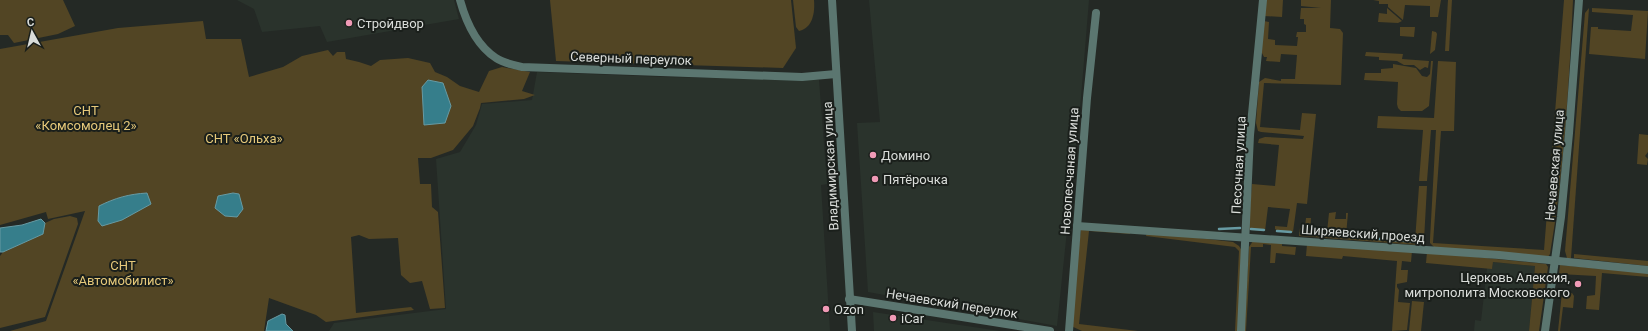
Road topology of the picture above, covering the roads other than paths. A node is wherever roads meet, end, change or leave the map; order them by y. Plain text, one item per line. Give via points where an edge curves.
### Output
1 (460, 0) edge
2 (832, 0) edge
3 (1263, 0) edge
4 (1579, 0) edge
5 (1096, 13) dead end
6 (836, 74) junction
7 (1077, 226) junction
8 (1246, 237) junction
9 (1555, 261) junction
10 (1648, 270) edge
11 (849, 298) junction
12 (852, 331) edge
13 (1050, 331) edge
14 (1069, 331) edge
15 (1241, 331) edge
16 (1546, 331) edge

1 - 6 street, Северный переулок via 467,22 482,45 496,58 522,66 802,76
2 - 6 street, Владимирская улица
3 - 8 street, Песочная улица via 1250,135
4 - 9 street, Нечаевская улица via 1570,134
5 - 7 street, Новопесчаная улица
6 - 11 street, Владимирская улица
7 - 8 street, Ширяевский проезд
7 - 14 street, Новопесчаная улица
8 - 9 street, Ширяевский проезд via 1492,254
8 - 15 street, Песочная улица
9 - 10 street, Ширяевский проезд
9 - 16 street, Нечаевская улица
11 - 12 street, Владимирская улица
11 - 13 street, Нечаевский переулок

